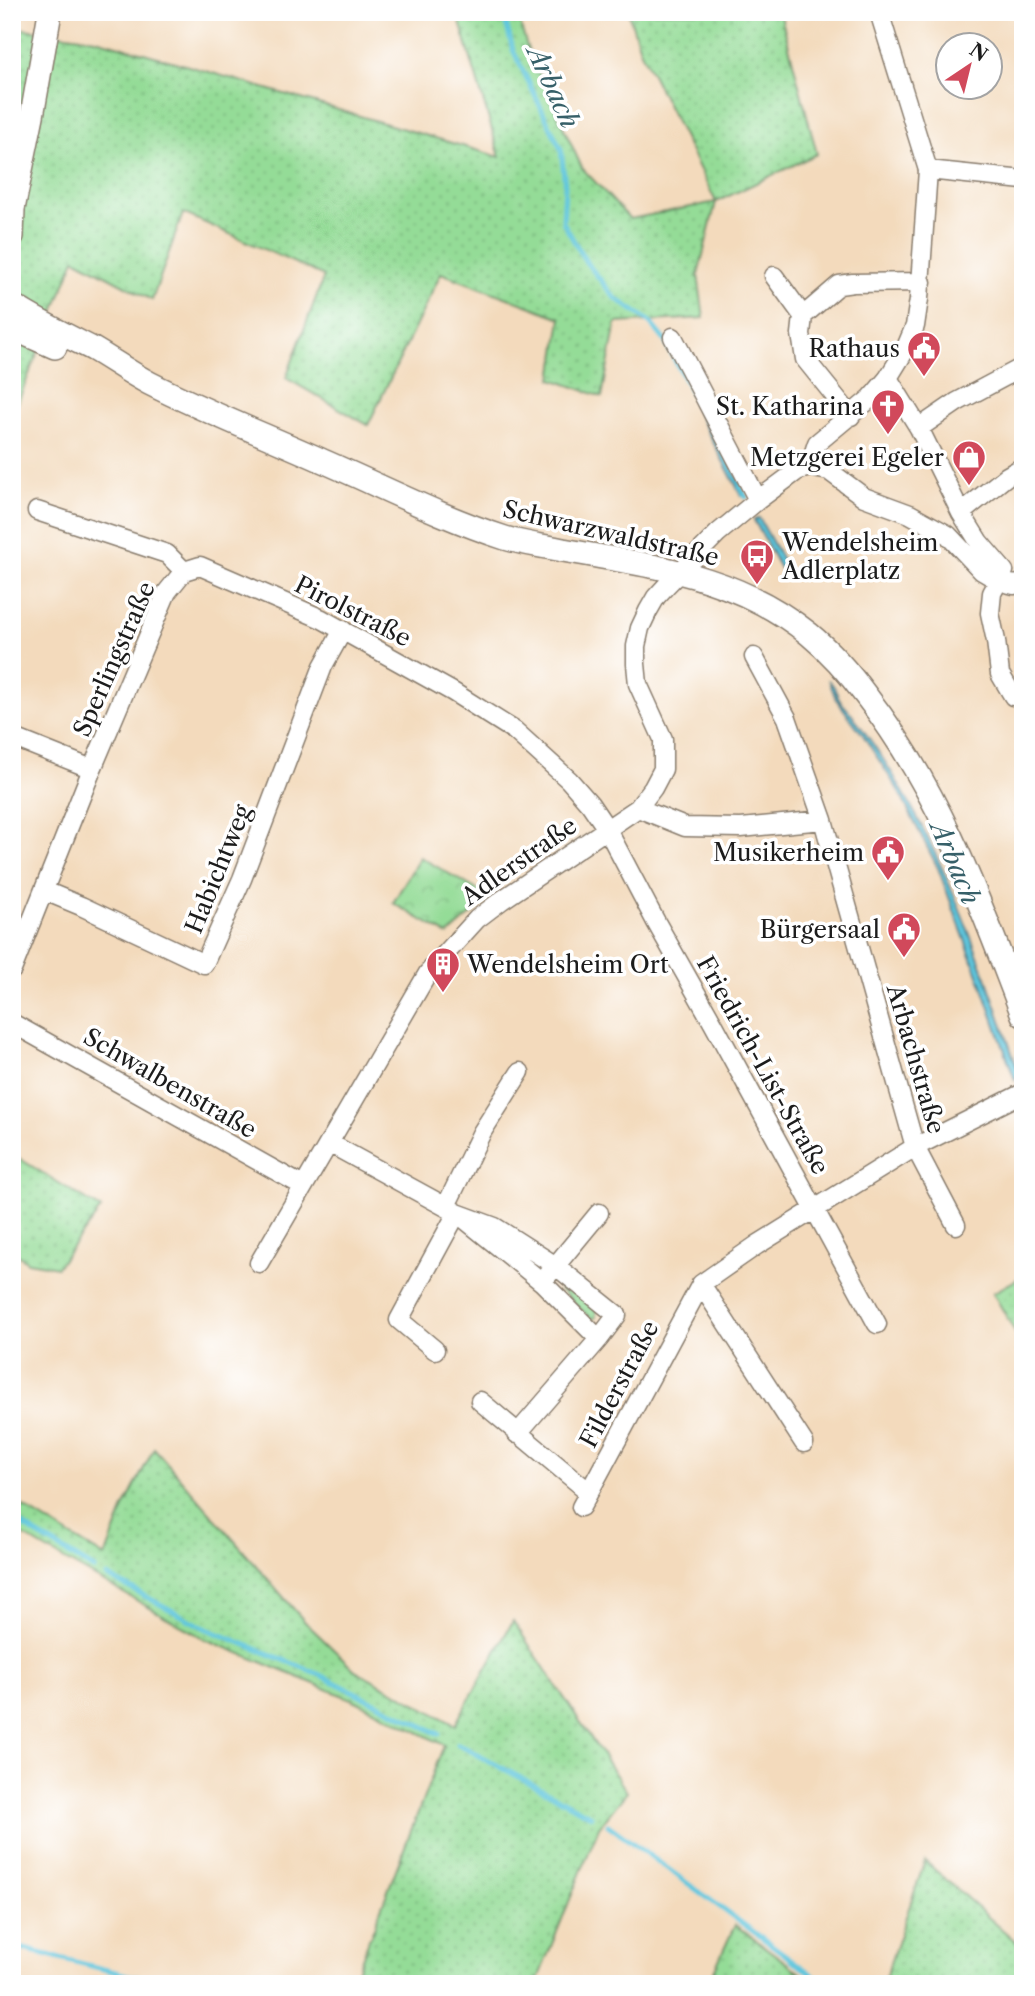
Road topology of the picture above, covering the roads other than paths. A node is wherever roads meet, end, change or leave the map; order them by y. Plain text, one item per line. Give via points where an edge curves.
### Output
1 (50, 12) edge
2 (879, 12) edge
3 (929, 170) junction
4 (1023, 180) edge
5 (13, 210) edge
6 (12, 236) edge
7 (774, 276) dead end
8 (922, 282) junction
9 (12, 304) edge
10 (803, 316) junction
11 (12, 328) edge
12 (673, 337) dead end
13 (1023, 367) edge
14 (888, 378) junction
15 (146, 382) junction
16 (851, 416) junction
17 (919, 428) junction
18 (809, 467) junction
19 (1023, 467) edge
20 (758, 500) junction
21 (37, 511) dead end
22 (961, 513) junction
23 (184, 571) junction
24 (681, 571) junction
25 (999, 581) junction
26 (1023, 583) edge
27 (343, 630) junction
28 (754, 657) dead end
29 (1023, 694) edge
30 (12, 737) edge
31 (92, 769) junction
32 (638, 808) junction
33 (822, 820) junction
34 (607, 829) junction
35 (45, 891) junction
36 (12, 970) edge
37 (1023, 1015) edge
38 (12, 1023) edge
39 (520, 1072) dead end
40 (1023, 1093) edge
41 (328, 1143) junction
42 (915, 1147) junction
43 (303, 1186) junction
44 (814, 1209) junction
45 (451, 1210) junction
46 (599, 1213) dead end
47 (956, 1225) dead end
48 (259, 1263) dead end
49 (556, 1266) junction
50 (542, 1282) junction
51 (701, 1284) junction
52 (877, 1324) dead end
53 (599, 1339) junction
54 (435, 1350) dead end
55 (480, 1401) dead end
56 (517, 1434) junction
57 (804, 1443) dead end
58 (583, 1487) dead end
59 (581, 1507) dead end

1 - 5 street
2 - 3 street
3 - 4 street
3 - 8 street
5 - 6 street
7 - 10 street
8 - 10 street via 839,285
8 - 14 street via 915,326
9 - 15 street, Schwarzwaldstraße
10 - 16 street via 805,359
11 - 15 street, Schwarzwaldstraße
12 - 20 street
13 - 17 street
14 - 16 street
14 - 17 street
15 - 24 street, Schwarzwaldstraße via 507,539
16 - 18 street via 817,443
17 - 22 street
18 - 20 street, Adlerstraße
18 - 25 street via 829,471 864,497 948,535 982,571
19 - 22 street
20 - 24 street, Adlerstraße
21 - 23 street via 167,554
22 - 25 street via 1004,571
23 - 27 street, Pirolstraße via 200,566
23 - 31 street, Sperlingstraße via 167,592
24 - 32 street, Adlerstraße via 656,597 636,646 638,684 663,739 663,769
24 - 37 street, Schwarzwaldstraße via 726,587 785,617 832,655 875,706 937,806
25 - 26 street
25 - 29 street via 990,613 1000,674 1013,696
27 - 34 street, Pirolstraße via 515,731 569,780
27 - 35 street, Habichtweg via 323,666 242,879 204,964
28 - 33 street, Arbachstraße via 787,718
30 - 31 street, Sperlingstraße
31 - 35 street, Sperlingstraße
32 - 33 street via 685,827 741,828
32 - 34 street, Adlerstraße
33 - 42 street, Arbachstraße
34 - 41 street, Adlerstraße via 502,900 451,946 428,973
34 - 44 street, Friedrich-List-Straße
35 - 36 street, Sperlingstraße
38 - 43 street, Schwalbenstraße
39 - 45 street via 482,1132
40 - 42 street, Filderstraße
41 - 43 street, Adlerstraße
41 - 45 street
42 - 44 street, Filderstraße
42 - 47 street, Arbachstraße
43 - 48 street, Adlerstraße
44 - 51 street, Filderstraße
44 - 52 street, Friedrich-List-Straße
45 - 49 street via 495,1227
45 - 50 street
45 - 54 street via 399,1320
46 - 49 street
49 - 50 street
49 - 53 street via 617,1315
50 - 53 street
51 - 57 street
51 - 59 street, Filderstraße
53 - 56 street
55 - 56 street
56 - 58 street

